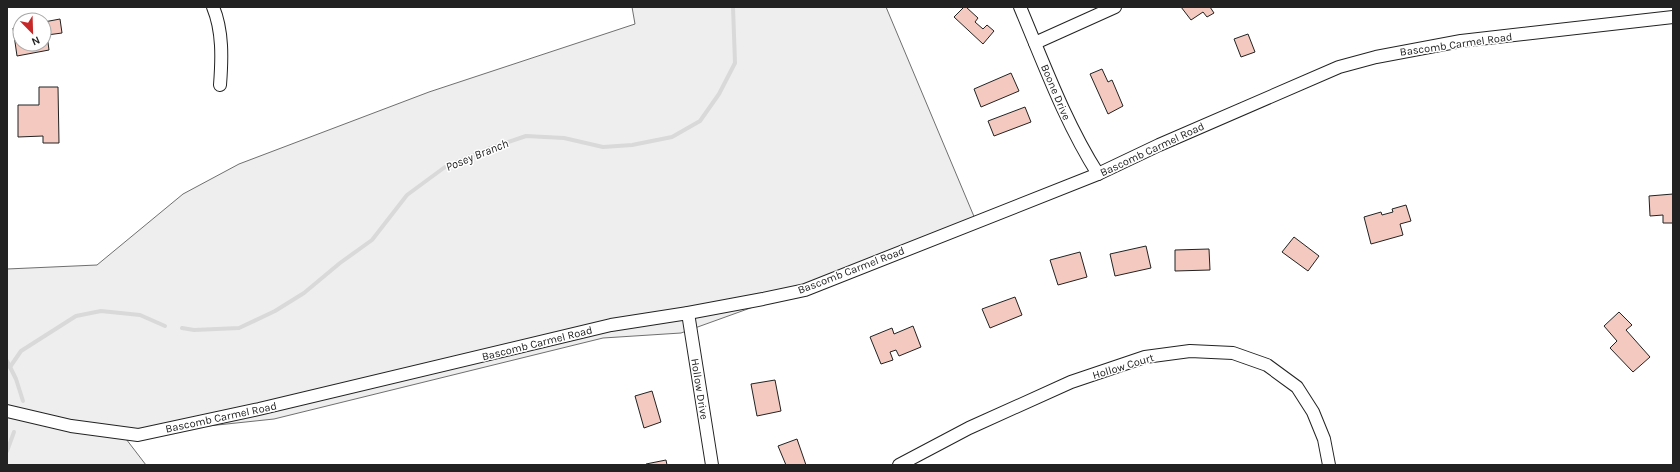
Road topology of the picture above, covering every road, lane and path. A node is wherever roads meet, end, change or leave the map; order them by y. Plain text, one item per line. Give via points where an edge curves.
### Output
1 (213, 7) edge
2 (1020, 7) edge
3 (1115, 7) edge
4 (1673, 17) edge
5 (1035, 42) junction
6 (220, 85) dead end
7 (1098, 174) junction
8 (688, 313) junction
9 (7, 411) edge
10 (712, 465) edge
11 (899, 465) edge
12 (1328, 465) edge

1 - 6 street via 217,18 222,59
2 - 5 street, Boone Drive
3 - 5 street
4 - 7 street, Bascomb Carmel Road via 1461,41 1376,57 1339,67
5 - 7 street, Boone Drive via 1067,119
7 - 8 street, Bascomb Carmel Road via 805,290
8 - 9 street, Bascomb Carmel Road via 611,325 168,430 138,434 71,426
8 - 10 street, Hollow Drive
11 - 12 street, Hollow Court via 969,428 1071,382 1145,356 1190,351 1233,353 1267,365 1297,387 1313,412 1324,439

